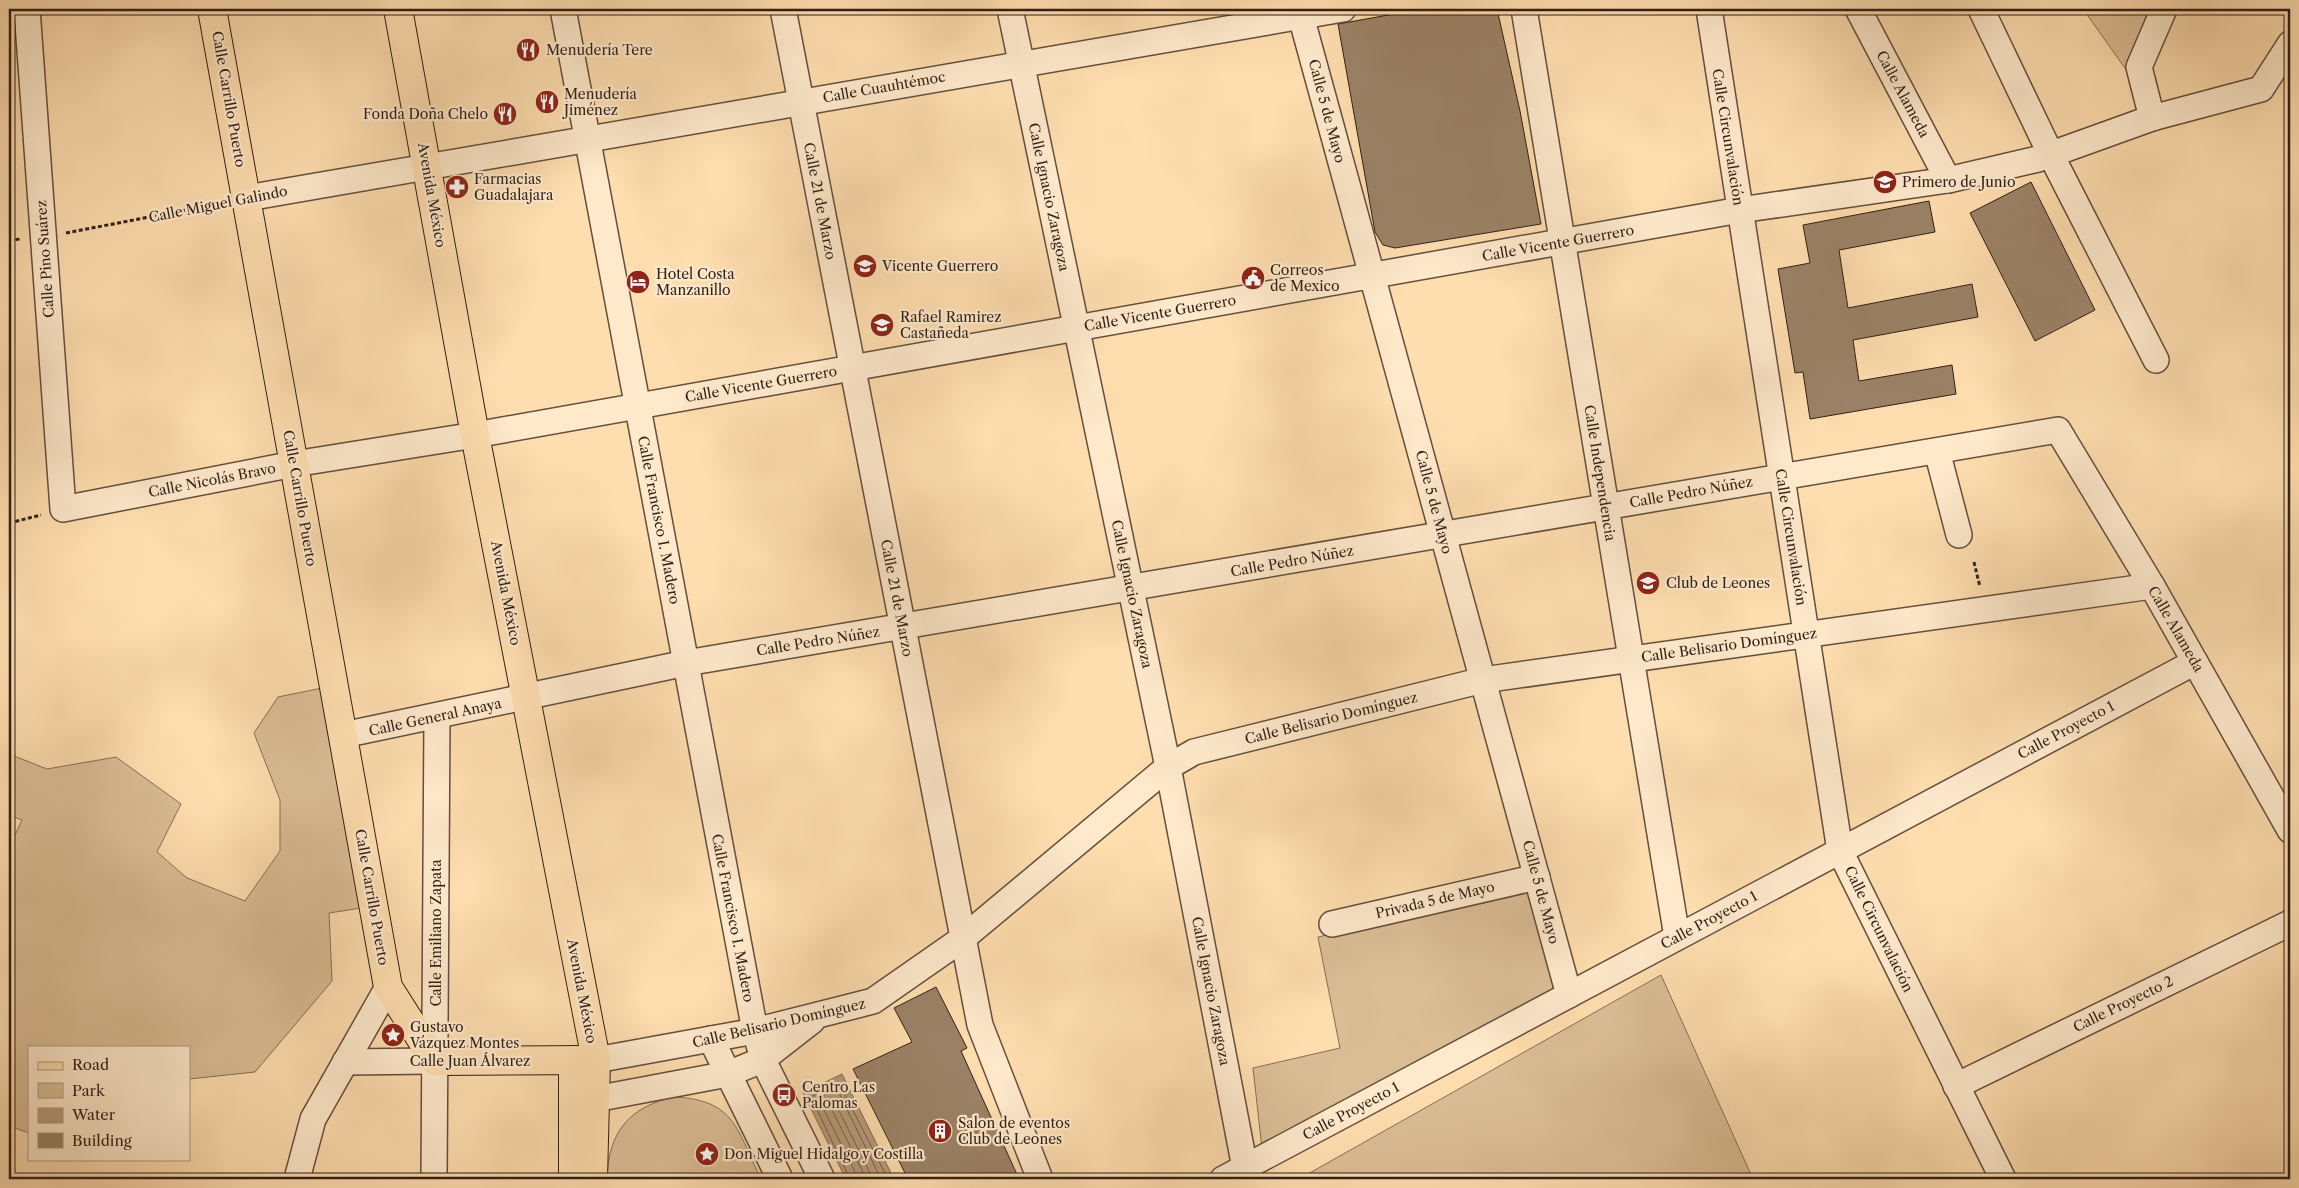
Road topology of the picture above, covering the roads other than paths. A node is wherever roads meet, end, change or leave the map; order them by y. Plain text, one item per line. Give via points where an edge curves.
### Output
1 (27, 9) edge
2 (212, 9) edge
3 (398, 9) edge
4 (564, 9) edge
5 (783, 9) edge
6 (1010, 9) edge
7 (1343, 9) edge
8 (1524, 9) edge
9 (1709, 9) edge
10 (1858, 9) edge
11 (1981, 9) edge
12 (2164, 9) edge
13 (1300, 12) edge
14 (2290, 44) edge
15 (1021, 64) junction
16 (801, 101) junction
17 (2152, 118) junction
18 (588, 138) junction
19 (2051, 155) junction
20 (426, 165) junction
21 (1948, 180) junction
22 (247, 198) junction
23 (1740, 210) junction
24 (1562, 242) junction
25 (1372, 276) junction
26 (1076, 328) junction
27 (2156, 360) dead end
28 (852, 368) junction
29 (638, 406) junction
30 (2058, 430) joint
31 (475, 435) junction
32 (1937, 451) junction
33 (294, 464) junction
34 (1781, 477) junction
35 (1606, 507) junction
36 (64, 509) joint
37 (1444, 535) junction
38 (1959, 536) dead end
39 (2152, 586) junction
40 (1130, 588) junction
41 (902, 627) junction
42 (1806, 635) junction
43 (1631, 659) junction
44 (2195, 662) junction
45 (686, 663) junction
46 (1483, 680) junction
47 (527, 698) junction
48 (437, 716) junction
49 (343, 735) junction
50 (1168, 767) junction
51 (2290, 830) edge
52 (1840, 851) junction
53 (1537, 877) junction
54 (2290, 923) edge
55 (1332, 924) dead end
56 (1677, 937) junction
57 (962, 939) junction
58 (388, 987) junction
59 (1569, 995) junction
60 (818, 1016) junction
61 (754, 1031) junction
62 (711, 1039) junction
63 (584, 1060) junction
64 (762, 1060) junction
65 (435, 1061) junction
66 (344, 1062) junction
67 (728, 1074) junction
68 (1956, 1086) junction
69 (595, 1099) junction
70 (1247, 1173) edge
71 (297, 1179) edge
72 (434, 1179) edge
73 (573, 1179) edge
74 (593, 1179) edge
75 (780, 1179) edge
76 (822, 1179) edge
77 (1040, 1179) edge
78 (1223, 1179) edge
79 (2003, 1179) edge

1 - 36 street, Calle Pino Suárez
2 - 22 main road, Calle Carrillo Puerto
3 - 20 main road, Avenida México
4 - 18 street, Calle Francisco I. Madero
5 - 16 street, Calle 21 de Marzo
6 - 15 street, Calle Ignacio Zaragoza
7 - 13 street, Calle Cuauhtémoc
8 - 24 street, Calle Independencia
9 - 23 street, Calle Circunvalación
10 - 21 street, Calle Alameda
11 - 19 street
12 - 17 street via 2139,67
13 - 15 street, Calle Cuauhtémoc
13 - 25 street, Calle 5 de Mayo
14 - 17 street, Calle Vicente Guerrero via 2261,89
15 - 16 street, Calle Cuauhtémoc
15 - 26 street, Calle Ignacio Zaragoza
16 - 18 street, Calle Cuauhtémoc
16 - 28 street, Calle 21 de Marzo
17 - 19 street, Calle Vicente Guerrero
18 - 20 street, Calle Cuauhtémoc
18 - 29 street, Calle Francisco I. Madero
19 - 21 street, Calle Vicente Guerrero
19 - 27 street
20 - 22 street, Calle Miguel Galindo
20 - 31 main road, Avenida México
21 - 23 street, Calle Vicente Guerrero
22 - 33 main road, Calle Carrillo Puerto
23 - 24 street, Calle Vicente Guerrero
23 - 34 street, Calle Circunvalación
24 - 25 street, Calle Vicente Guerrero
24 - 35 street, Calle Independencia
25 - 26 street, Calle Vicente Guerrero
25 - 37 street, Calle 5 de Mayo
26 - 28 street, Calle Vicente Guerrero
26 - 40 street, Calle Ignacio Zaragoza
28 - 29 street, Calle Vicente Guerrero
28 - 41 street, Calle 21 de Marzo
29 - 31 street, Calle Vicente Guerrero
29 - 45 street, Calle Francisco I. Madero
30 - 32 street, Calle Pedro Núñez
30 - 39 street, Calle Alameda
31 - 33 street, Calle Nicolás Bravo
31 - 47 main road, Avenida México
32 - 34 street, Calle Pedro Núñez
32 - 38 street
33 - 36 street, Calle Nicolás Bravo
33 - 49 main road, Calle Carrillo Puerto
34 - 35 street, Calle Pedro Núñez
34 - 42 street, Calle Circunvalación
35 - 37 street, Calle Pedro Núñez
35 - 43 street, Calle Independencia
37 - 40 street, Calle Pedro Núñez
37 - 46 street, Calle 5 de Mayo
39 - 42 street, Calle Belisario Domínguez
39 - 44 street, Calle Alameda
40 - 41 street, Calle Pedro Núñez
40 - 50 street, Calle Ignacio Zaragoza
41 - 45 street, Calle Pedro Núñez
41 - 57 street, Calle 21 de Marzo
42 - 43 street, Calle Belisario Domínguez
42 - 52 street, Calle Circunvalación
43 - 46 street, Calle Belisario Domínguez
43 - 56 street, Calle Independencia
44 - 51 street, Calle Alameda
44 - 52 street, Calle Proyecto 1
45 - 47 street, Calle Pedro Núñez
45 - 61 street, Calle Francisco I. Madero
46 - 50 street, Calle Belisario Domínguez via 1194,752
46 - 53 street, Calle 5 de Mayo
47 - 48 street, Calle General Anaya
47 - 63 main road, Avenida México
48 - 49 street, Calle General Anaya
48 - 65 street, Calle Emiliano Zapata
49 - 58 main road, Calle Carrillo Puerto
50 - 57 street, Calle Belisario Domínguez
50 - 70 street, Calle Ignacio Zaragoza
52 - 56 street, Calle Proyecto 1
52 - 68 street, Calle Circunvalación
53 - 55 street, Privada 5 de Mayo
53 - 59 street, Calle 5 de Mayo
54 - 68 street, Calle Proyecto 2
56 - 59 street, Calle Proyecto 1
57 - 60 street, Calle Belisario Domínguez via 873,1001
57 - 77 street, Calle 21 de Marzo via 980,1025
58 - 65 main road, Calle Carrillo Puerto
58 - 66 street
59 - 70 street, Calle Proyecto 1
60 - 61 street, Calle Belisario Domínguez
60 - 64 street
61 - 62 street, Calle Belisario Domínguez
61 - 64 street, Calle Francisco I. Madero
62 - 63 street, Calle Belisario Domínguez
62 - 67 street
63 - 65 main road, Calle Juan Álvarez
63 - 69 main road, Avenida México
63 - 73 main road, Avenida México
64 - 67 street
64 - 76 street, Calle Francisco I. Madero
65 - 66 street, Calle Juan Álvarez
65 - 72 street, Calle Emiliano Zapata
66 - 71 street via 313,1119
67 - 69 street
67 - 75 street
68 - 79 street, Calle Circunvalación
69 - 74 main road, Avenida México
70 - 78 street, Calle Proyecto 1

